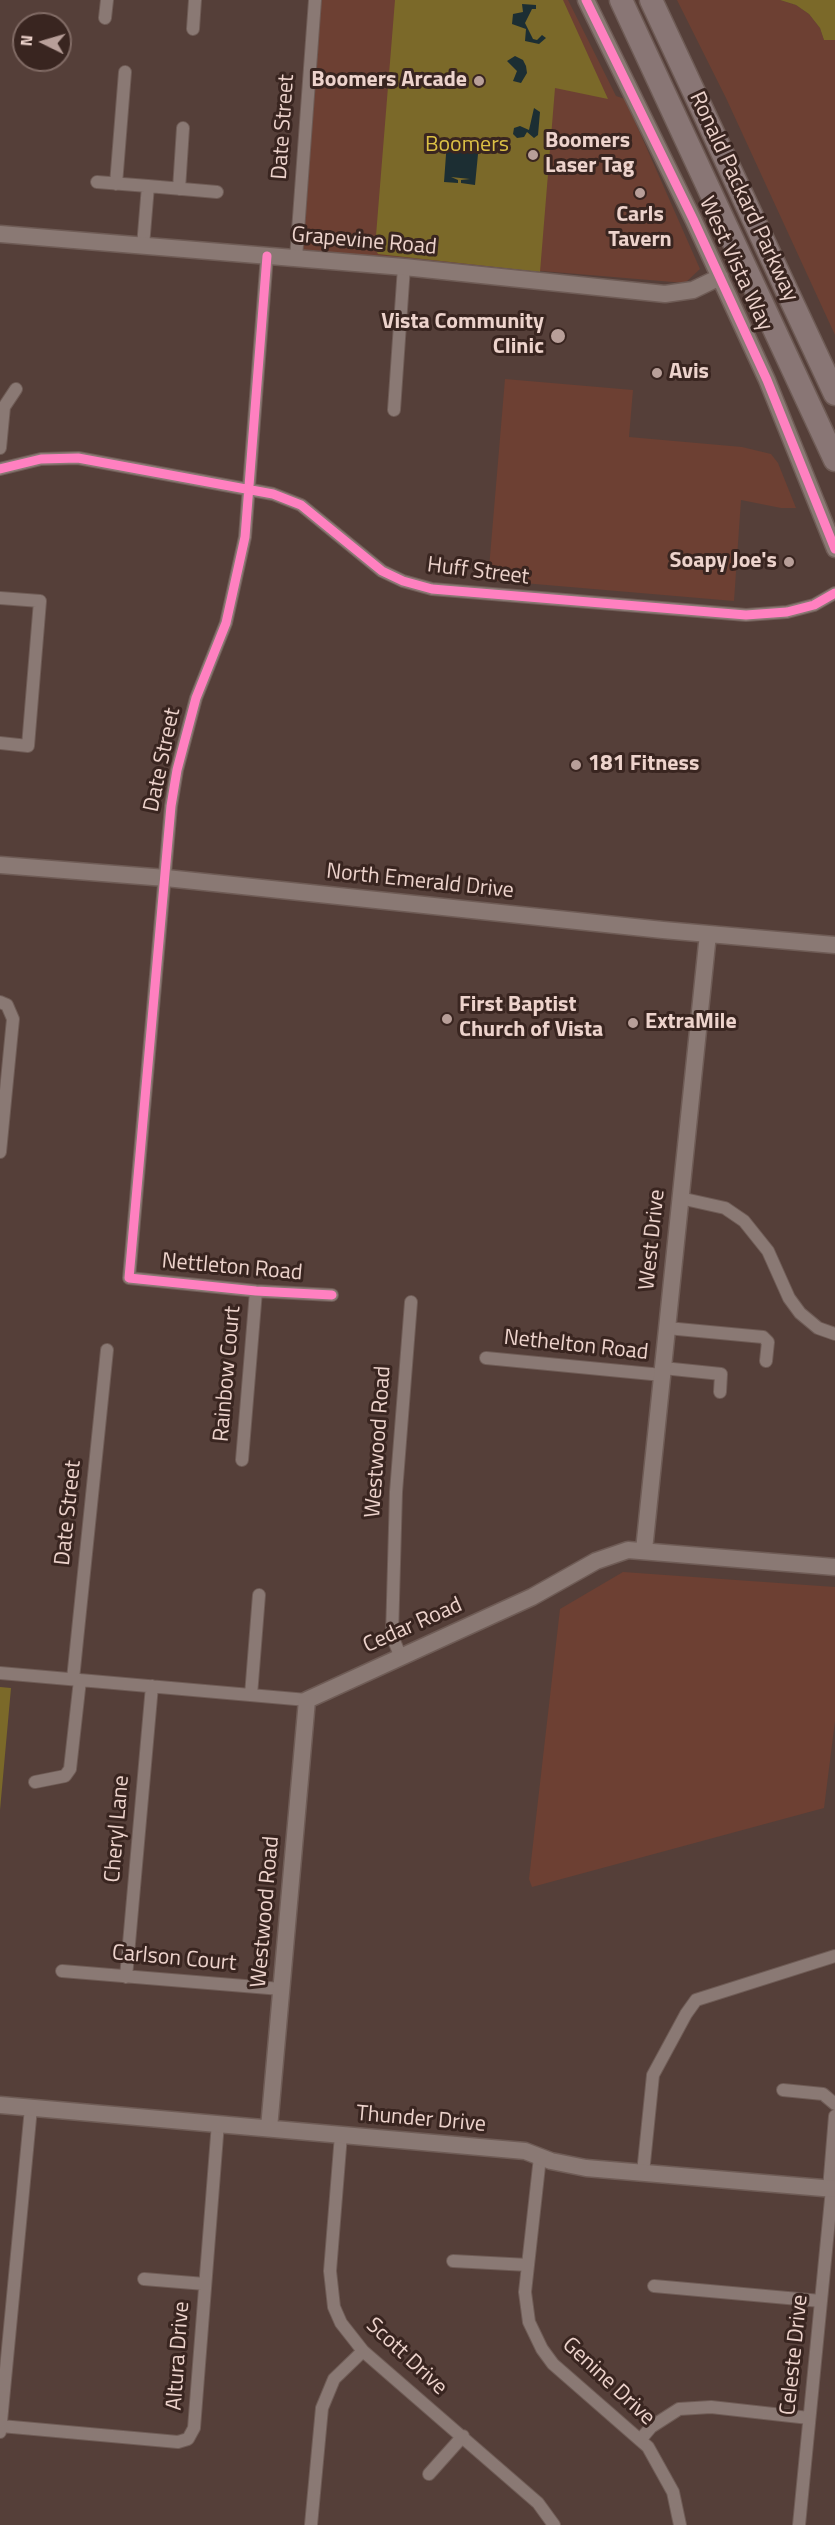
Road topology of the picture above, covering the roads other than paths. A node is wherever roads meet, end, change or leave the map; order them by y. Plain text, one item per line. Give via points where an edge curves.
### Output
1 (106, 0) edge
2 (195, 0) edge
3 (315, 0) edge
4 (586, 0) edge
5 (621, 0) edge
6 (651, 0) edge
7 (105, 18) dead end
8 (193, 29) dead end
9 (125, 72) dead end
10 (183, 128) dead end
11 (98, 182) dead end
12 (116, 184) junction
13 (148, 186) junction
14 (179, 189) junction
15 (218, 192) dead end
16 (0, 234) edge
17 (143, 246) junction
18 (267, 256) junction
19 (296, 258) junction
20 (404, 267) junction
21 (720, 278) junction
22 (16, 389) dead end
23 (835, 394) edge
24 (394, 410) dead end
25 (823, 435) junction
26 (0, 448) edge
27 (835, 460) edge
28 (0, 469) edge
29 (835, 480) edge
30 (248, 490) junction
31 (835, 549) edge
32 (835, 594) edge
33 (0, 598) edge
34 (0, 743) edge
35 (0, 865) edge
36 (166, 878) junction
37 (708, 934) junction
38 (835, 945) edge
39 (0, 1002) edge
40 (0, 1152) edge
41 (680, 1198) junction
42 (129, 1278) joint
43 (256, 1291) junction
44 (333, 1295) dead end
45 (411, 1302) dead end
46 (667, 1328) junction
47 (835, 1334) edge
48 (107, 1350) dead end
49 (486, 1358) dead end
50 (766, 1361) dead end
51 (662, 1372) junction
52 (720, 1392) dead end
53 (242, 1460) dead end
54 (644, 1550) junction
55 (835, 1567) edge
56 (259, 1595) dead end
57 (400, 1655) junction
58 (0, 1673) edge
59 (77, 1680) junction
60 (152, 1686) junction
61 (250, 1695) junction
62 (307, 1700) junction
63 (35, 1782) dead end
64 (835, 1956) edge
65 (62, 1971) dead end
66 (126, 1977) junction
67 (282, 1989) junction
68 (783, 2090) dead end
69 (835, 2104) edge
70 (0, 2105) edge
71 (32, 2108) junction
72 (835, 2116) edge
73 (219, 2123) junction
74 (269, 2128) junction
75 (341, 2135) junction
76 (540, 2157) junction
77 (643, 2173) junction
78 (832, 2189) edge
79 (453, 2261) dead end
80 (528, 2265) junction
81 (144, 2279) dead end
82 (205, 2284) junction
83 (654, 2286) dead end
84 (821, 2301) junction
85 (363, 2351) junction
86 (809, 2418) junction
87 (0, 2430) edge
88 (463, 2436) junction
89 (640, 2440) junction
90 (429, 2474) dead end
91 (311, 2525) edge
92 (554, 2525) edge
93 (680, 2525) edge
94 (799, 2525) edge

1 - 7 street
2 - 8 street
3 - 19 street, Date Street
4 - 21 street, West Vista Way
5 - 25 highway, Ronald Packard Parkway
6 - 23 highway, Ronald Packard Parkway
9 - 12 street
10 - 14 street
11 - 12 street
12 - 13 street
13 - 14 street
13 - 17 street
14 - 15 street
16 - 17 street, Grapevine Road
17 - 18 street, Grapevine Road
18 - 19 street, Grapevine Road
18 - 30 street, Date Street
19 - 20 street, Grapevine Road
20 - 21 street, Grapevine Road via 665,294 693,290
20 - 24 street
21 - 31 street, West Vista Way via 784,421
22 - 26 street via 4,407
25 - 27 highway, Ronald Packard Parkway
25 - 29 highway
28 - 30 street, Huff Street via 40,459 78,458
30 - 32 street, Huff Street via 302,505 382,571 432,589 746,615 787,612
30 - 36 street, Date Street via 245,537 234,595 196,698 177,770
33 - 34 street via 40,601 28,746
35 - 36 street, North Emerald Drive
36 - 37 street, North Emerald Drive
36 - 42 street, Date Street
37 - 38 street, North Emerald Drive
37 - 41 street, West Drive
39 - 40 street via 7,1005 13,1019
41 - 46 street, West Drive
41 - 47 street via 714,1204 744,1221 768,1251 789,1299 800,1313 818,1328
42 - 43 street, Nettleton Road
43 - 44 street, Nettleton Road
43 - 53 street, Rainbow Court
45 - 57 street, Westwood Road via 396,1492 392,1636
46 - 50 street via 763,1337 768,1342
46 - 51 street, West Drive
48 - 59 street, Date Street
49 - 51 street, Nethelton Road
51 - 52 street, Nethelton Road via 721,1374
51 - 54 street, West Drive
54 - 55 street, Cedar Road
54 - 57 street, Cedar Road via 628,1550 596,1561 532,1597
56 - 61 street
57 - 62 street, Cedar Road
58 - 59 street
59 - 60 street
59 - 63 street, Date Street via 70,1768 65,1776
60 - 61 street
60 - 66 street, Cheryl Lane
61 - 62 street
62 - 67 street, Westwood Road
64 - 77 street via 696,2000 653,2075
65 - 66 street, Carlson Court
66 - 67 street, Carlson Court
67 - 74 street, Westwood Road
68 - 69 street via 823,2094
70 - 71 street, Thunder Drive
71 - 73 street, Thunder Drive
71 - 87 street
72 - 78 street, Celeste Drive
73 - 74 street, Thunder Drive
73 - 82 street, Altura Drive
74 - 75 street, Thunder Drive
75 - 76 street, Thunder Drive via 525,2151
75 - 85 street, Scott Drive via 330,2271 334,2307
76 - 77 street, Thunder Drive via 585,2168
76 - 80 street, Genine Drive
77 - 78 street, Thunder Drive
78 - 84 street, Celeste Drive
79 - 80 street
80 - 89 street, Genine Drive via 525,2292 529,2322 542,2349 553,2364
81 - 82 street
82 - 87 street, Altura Drive via 194,2428 188,2439 178,2442
83 - 84 street
84 - 86 street, Celeste Drive
85 - 88 street, Scott Drive
85 - 91 street via 334,2379 322,2408
86 - 89 street via 711,2407 679,2409 651,2427
86 - 94 street, Celeste Drive
88 - 90 street
88 - 92 street, Scott Drive via 538,2503
89 - 93 street, Genine Drive via 674,2492

